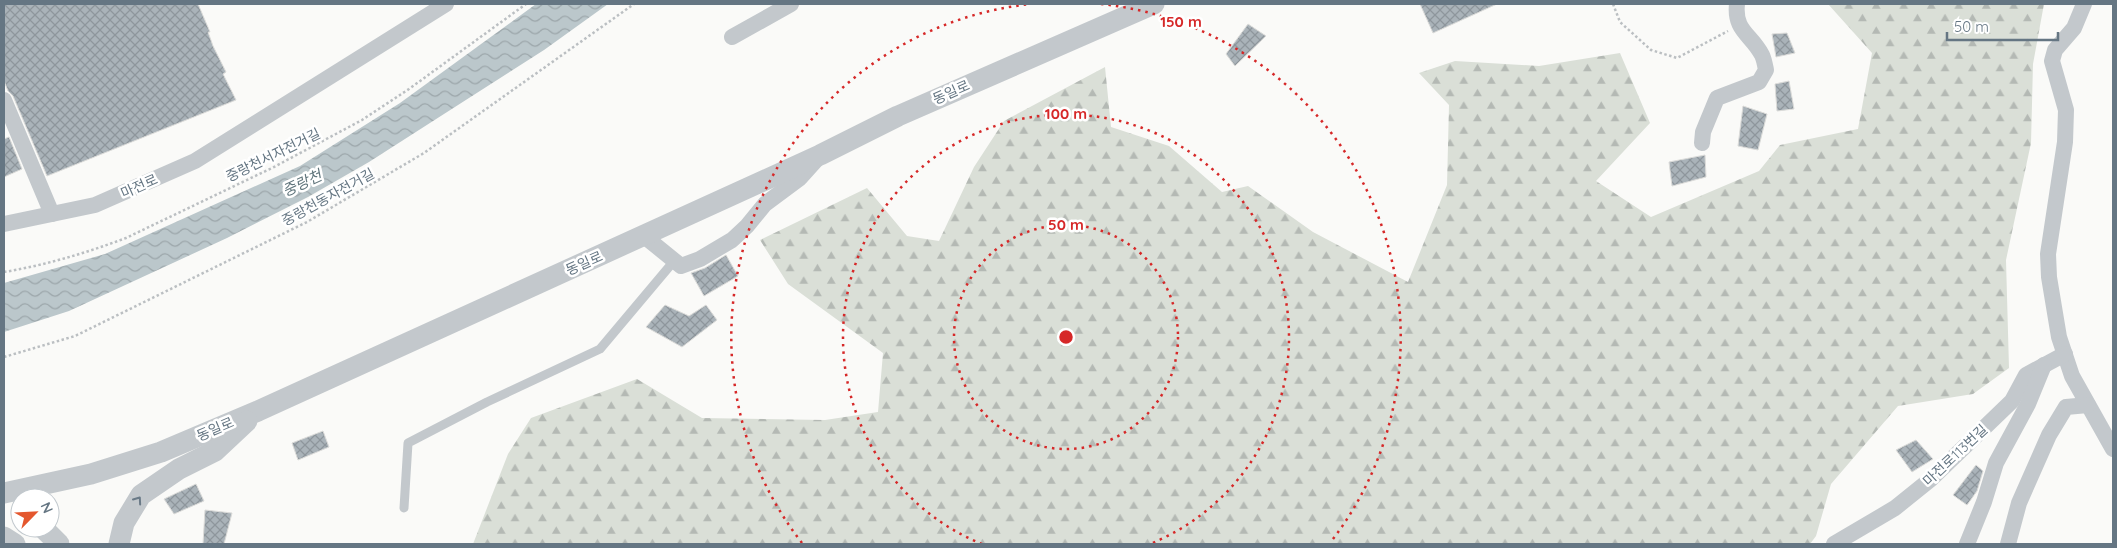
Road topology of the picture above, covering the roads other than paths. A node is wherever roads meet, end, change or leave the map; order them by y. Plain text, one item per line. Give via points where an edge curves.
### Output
1 (446, 4) edge
2 (791, 4) edge
3 (1154, 4) edge
4 (1737, 4) edge
5 (2084, 4) edge
6 (732, 37) dead end
7 (4, 100) edge
8 (1702, 143) dead end
9 (820, 155) junction
10 (52, 214) junction
11 (4, 224) edge
12 (644, 236) junction
13 (674, 261) junction
14 (2065, 354) junction
15 (2044, 365) junction
16 (2088, 404) junction
17 (258, 411) junction
18 (2113, 449) edge
19 (9, 494) edge
20 (404, 508) dead end
21 (4, 537) edge
22 (15, 544) edge
23 (119, 544) edge
24 (1834, 544) edge
25 (1967, 544) edge
26 (2008, 544) edge

1 - 10 street, 마전로 via 195,161 95,205
2 - 6 street
3 - 9 street, 동일로 via 898,116
4 - 8 street via 1739,26 1762,55 1766,70 1759,82 1717,98
5 - 14 street via 2074,28 2055,50 2052,61 2066,110 2048,277
7 - 10 street
9 - 12 street, 동일로
9 - 13 street via 800,178 765,204 732,240 681,266
10 - 11 street, 마전로
12 - 13 street
12 - 17 street, 동일로
13 - 20 lane via 600,349 408,443
14 - 15 street, 마전로113번길
14 - 16 street via 2072,376
15 - 24 street, 마전로113번길 via 2026,375 2012,401 1931,479 1895,508
15 - 25 street via 2028,404 1996,463
16 - 18 street
16 - 26 street via 2066,408 2049,435 2019,503
17 - 19 street, 동일로 via 161,452 91,474
23 -> 17 street via 124,523 141,495 179,469 215,451
21 - 22 street

